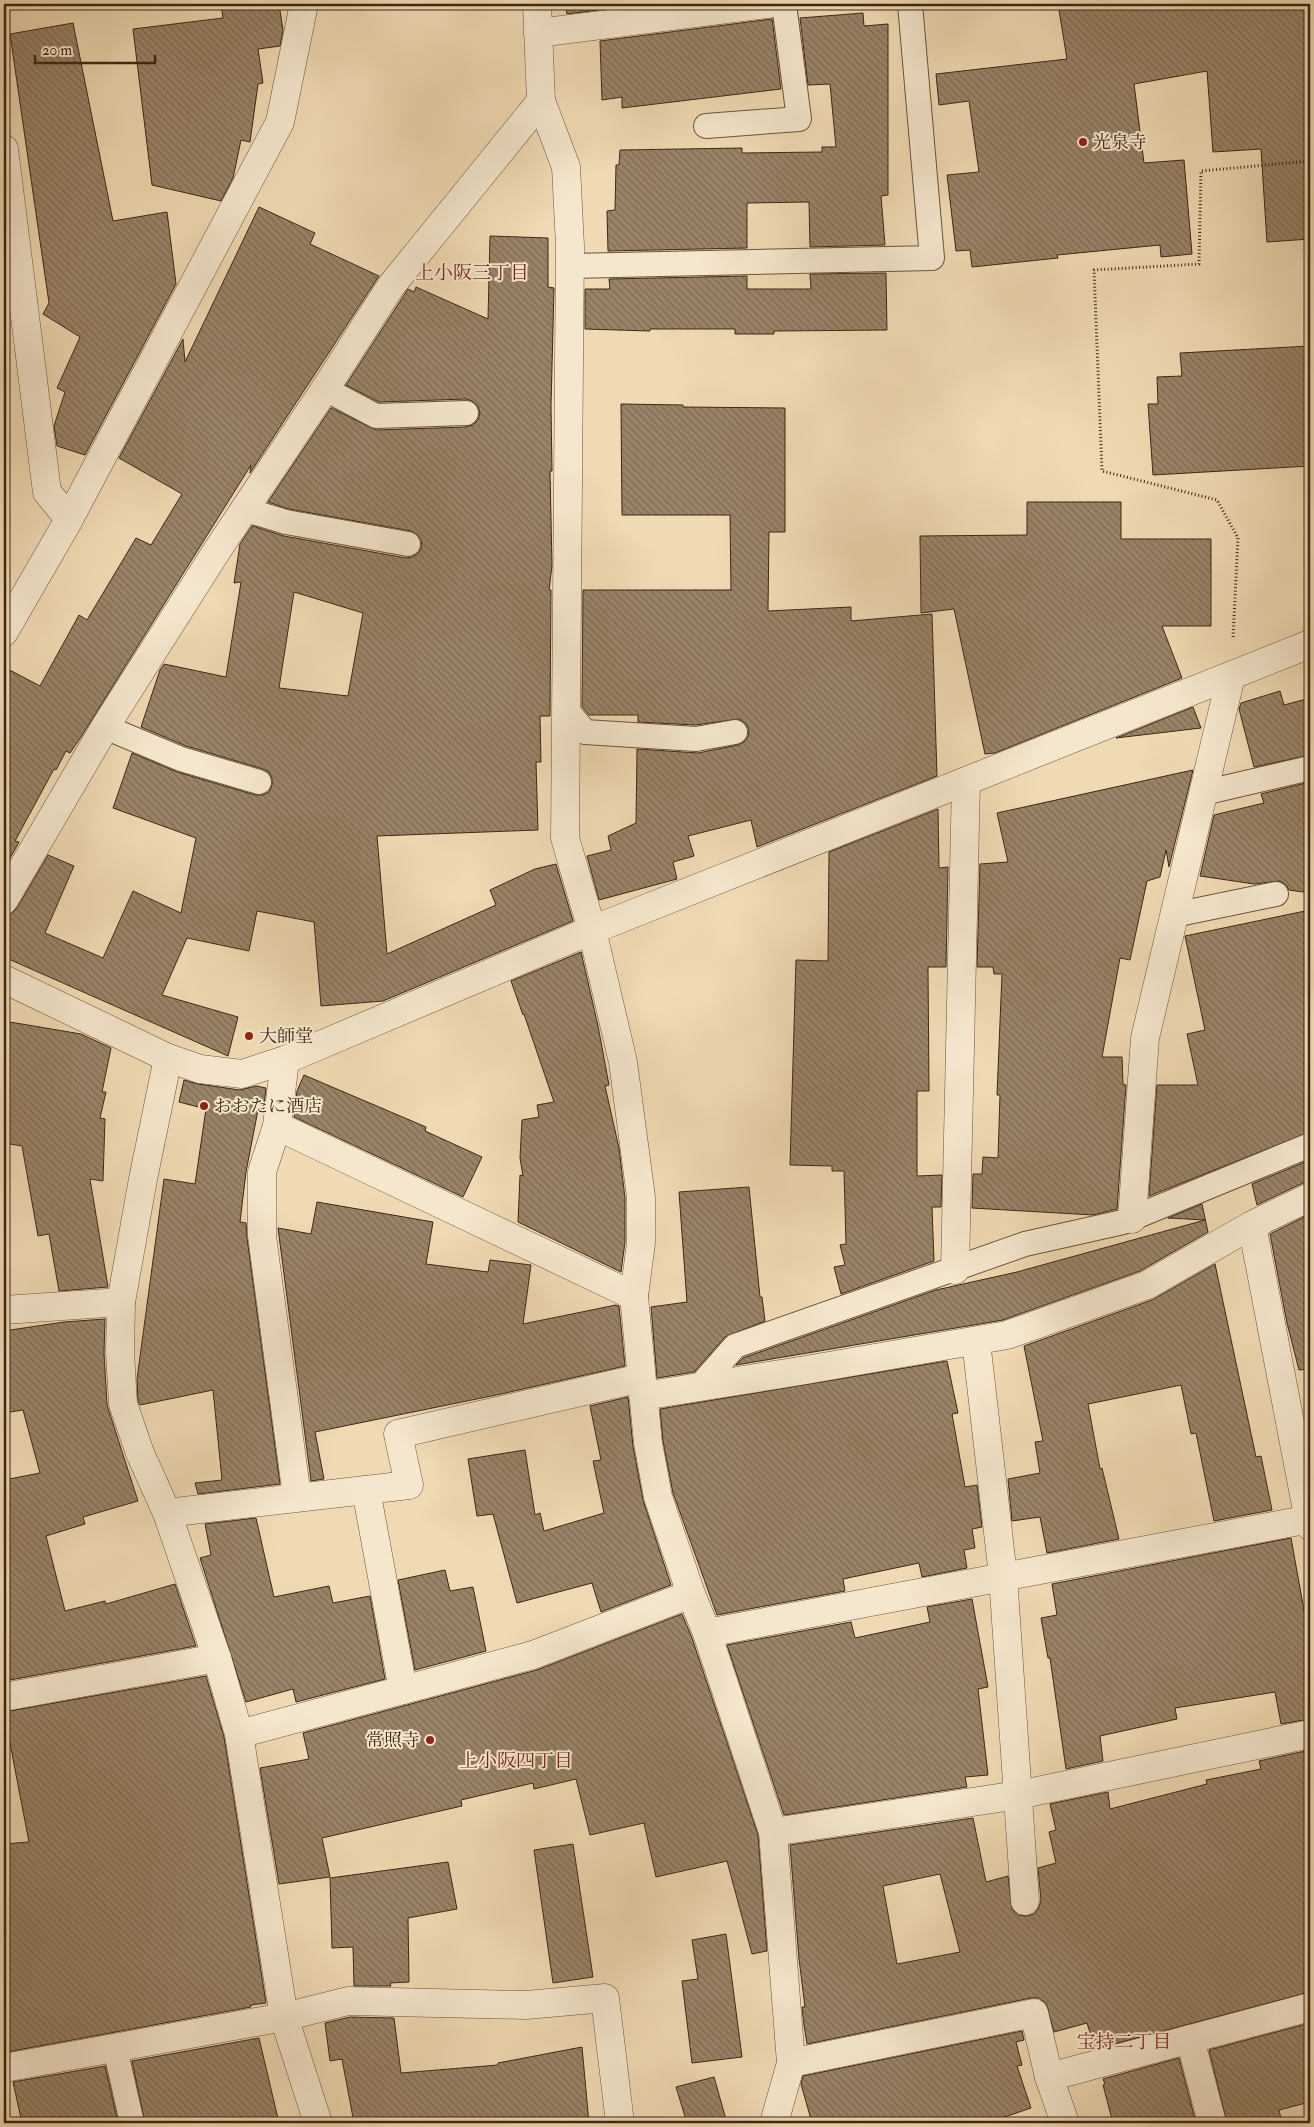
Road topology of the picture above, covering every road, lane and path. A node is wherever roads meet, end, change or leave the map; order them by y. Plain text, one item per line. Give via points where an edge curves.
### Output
1 (304, 4) edge
2 (537, 4) edge
3 (768, 4) edge
4 (784, 4) edge
5 (910, 4) edge
6 (538, 33) junction
7 (541, 101) junction
8 (706, 126) dead end
9 (4, 149) edge
10 (1310, 161) edge
11 (570, 266) junction
12 (325, 389) junction
13 (466, 413) dead end
14 (244, 509) junction
15 (69, 519) junction
16 (408, 544) dead end
17 (4, 632) edge
18 (1310, 644) edge
19 (1231, 676) junction
20 (566, 709) junction
21 (105, 727) junction
22 (734, 732) dead end
23 (1310, 768) edge
24 (259, 782) dead end
25 (966, 782) junction
26 (1203, 793) junction
27 (1276, 894) dead end
28 (4, 900) edge
29 (1174, 916) junction
30 (592, 930) junction
31 (4, 979) edge
32 (168, 1058) junction
33 (285, 1060) junction
34 (277, 1126) junction
35 (1310, 1145) edge
36 (1310, 1197) edge
37 (1132, 1219) junction
38 (1252, 1226) junction
39 (955, 1270) junction
40 (634, 1296) junction
41 (121, 1302) junction
42 (4, 1310) edge
43 (976, 1340) junction
44 (642, 1387) junction
45 (699, 1387) junction
46 (366, 1490) junction
47 (297, 1497) junction
48 (167, 1513) junction
49 (1310, 1521) edge
50 (1003, 1576) junction
51 (691, 1594) junction
52 (707, 1633) junction
53 (217, 1658) junction
54 (403, 1690) junction
55 (4, 1697) edge
56 (239, 1734) junction
57 (1310, 1734) edge
58 (1018, 1796) junction
59 (773, 1832) junction
60 (1025, 1901) dead end
61 (1310, 2007) edge
62 (284, 2018) junction
63 (1190, 2039) junction
64 (115, 2048) junction
65 (791, 2063) junction
66 (4, 2068) edge
67 (1049, 2077) junction
68 (132, 2123) edge
69 (318, 2123) edge
70 (620, 2123) edge
71 (774, 2123) edge
72 (1065, 2123) edge
73 (1212, 2123) edge

1 - 15 street via 280,122
2 - 6 street
3 - 6 street
4 - 8 lane via 799,119
5 - 11 lane via 932,258
6 - 7 street
7 - 11 street via 566,167
7 - 12 street via 391,286
9 - 15 street via 47,492
10 - 19 path via 1201,170 1199,264 1094,270 1102,471 1217,500 1238,538
11 - 20 street
12 - 13 lane via 376,416
12 - 14 street
14 - 16 lane via 286,522
14 - 21 street
15 - 17 street
18 - 19 street
19 - 25 street
19 - 26 street
20 - 22 lane via 585,732 696,739
20 - 30 street via 565,838
21 - 24 lane via 181,759
21 - 28 street
23 - 26 lane
25 - 30 street
25 - 39 street
26 - 29 street
27 - 29 lane
29 - 37 street via 1144,1038
30 - 33 street
30 - 40 street via 623,1062 641,1197 641,1243
31 - 32 street
32 - 33 street via 200,1069 242,1074
32 - 41 street via 142,1179
33 - 34 street
34 - 40 street
34 - 47 street via 262,1172 262,1236
35 - 37 lane
36 - 38 street
37 - 39 lane via 1025,1244
38 - 43 street via 1147,1285 1007,1335
38 - 49 street
39 - 45 lane via 735,1346
40 - 44 street
41 - 42 street
41 - 48 street via 123,1404 140,1453
43 - 45 street
43 - 50 street
44 - 45 street
44 - 46 street via 398,1434 409,1485
44 - 51 street via 658,1497
46 - 47 street
46 - 54 street
47 - 48 street
48 - 53 street
49 - 50 street
50 - 52 street
50 - 58 street
51 - 52 street
51 - 54 street via 533,1656
52 - 59 street
53 - 55 street
53 - 56 street
54 - 56 street
56 - 62 street
57 - 58 street
58 - 59 street
58 - 60 street
59 - 65 street
61 - 63 street
62 - 64 street
62 - 69 street
62 - 70 street via 348,2001 526,2005 605,1998
63 - 67 street
63 - 73 street
64 - 66 street
64 - 68 lane
65 - 67 street via 1034,2013
65 - 71 street
67 - 72 street

